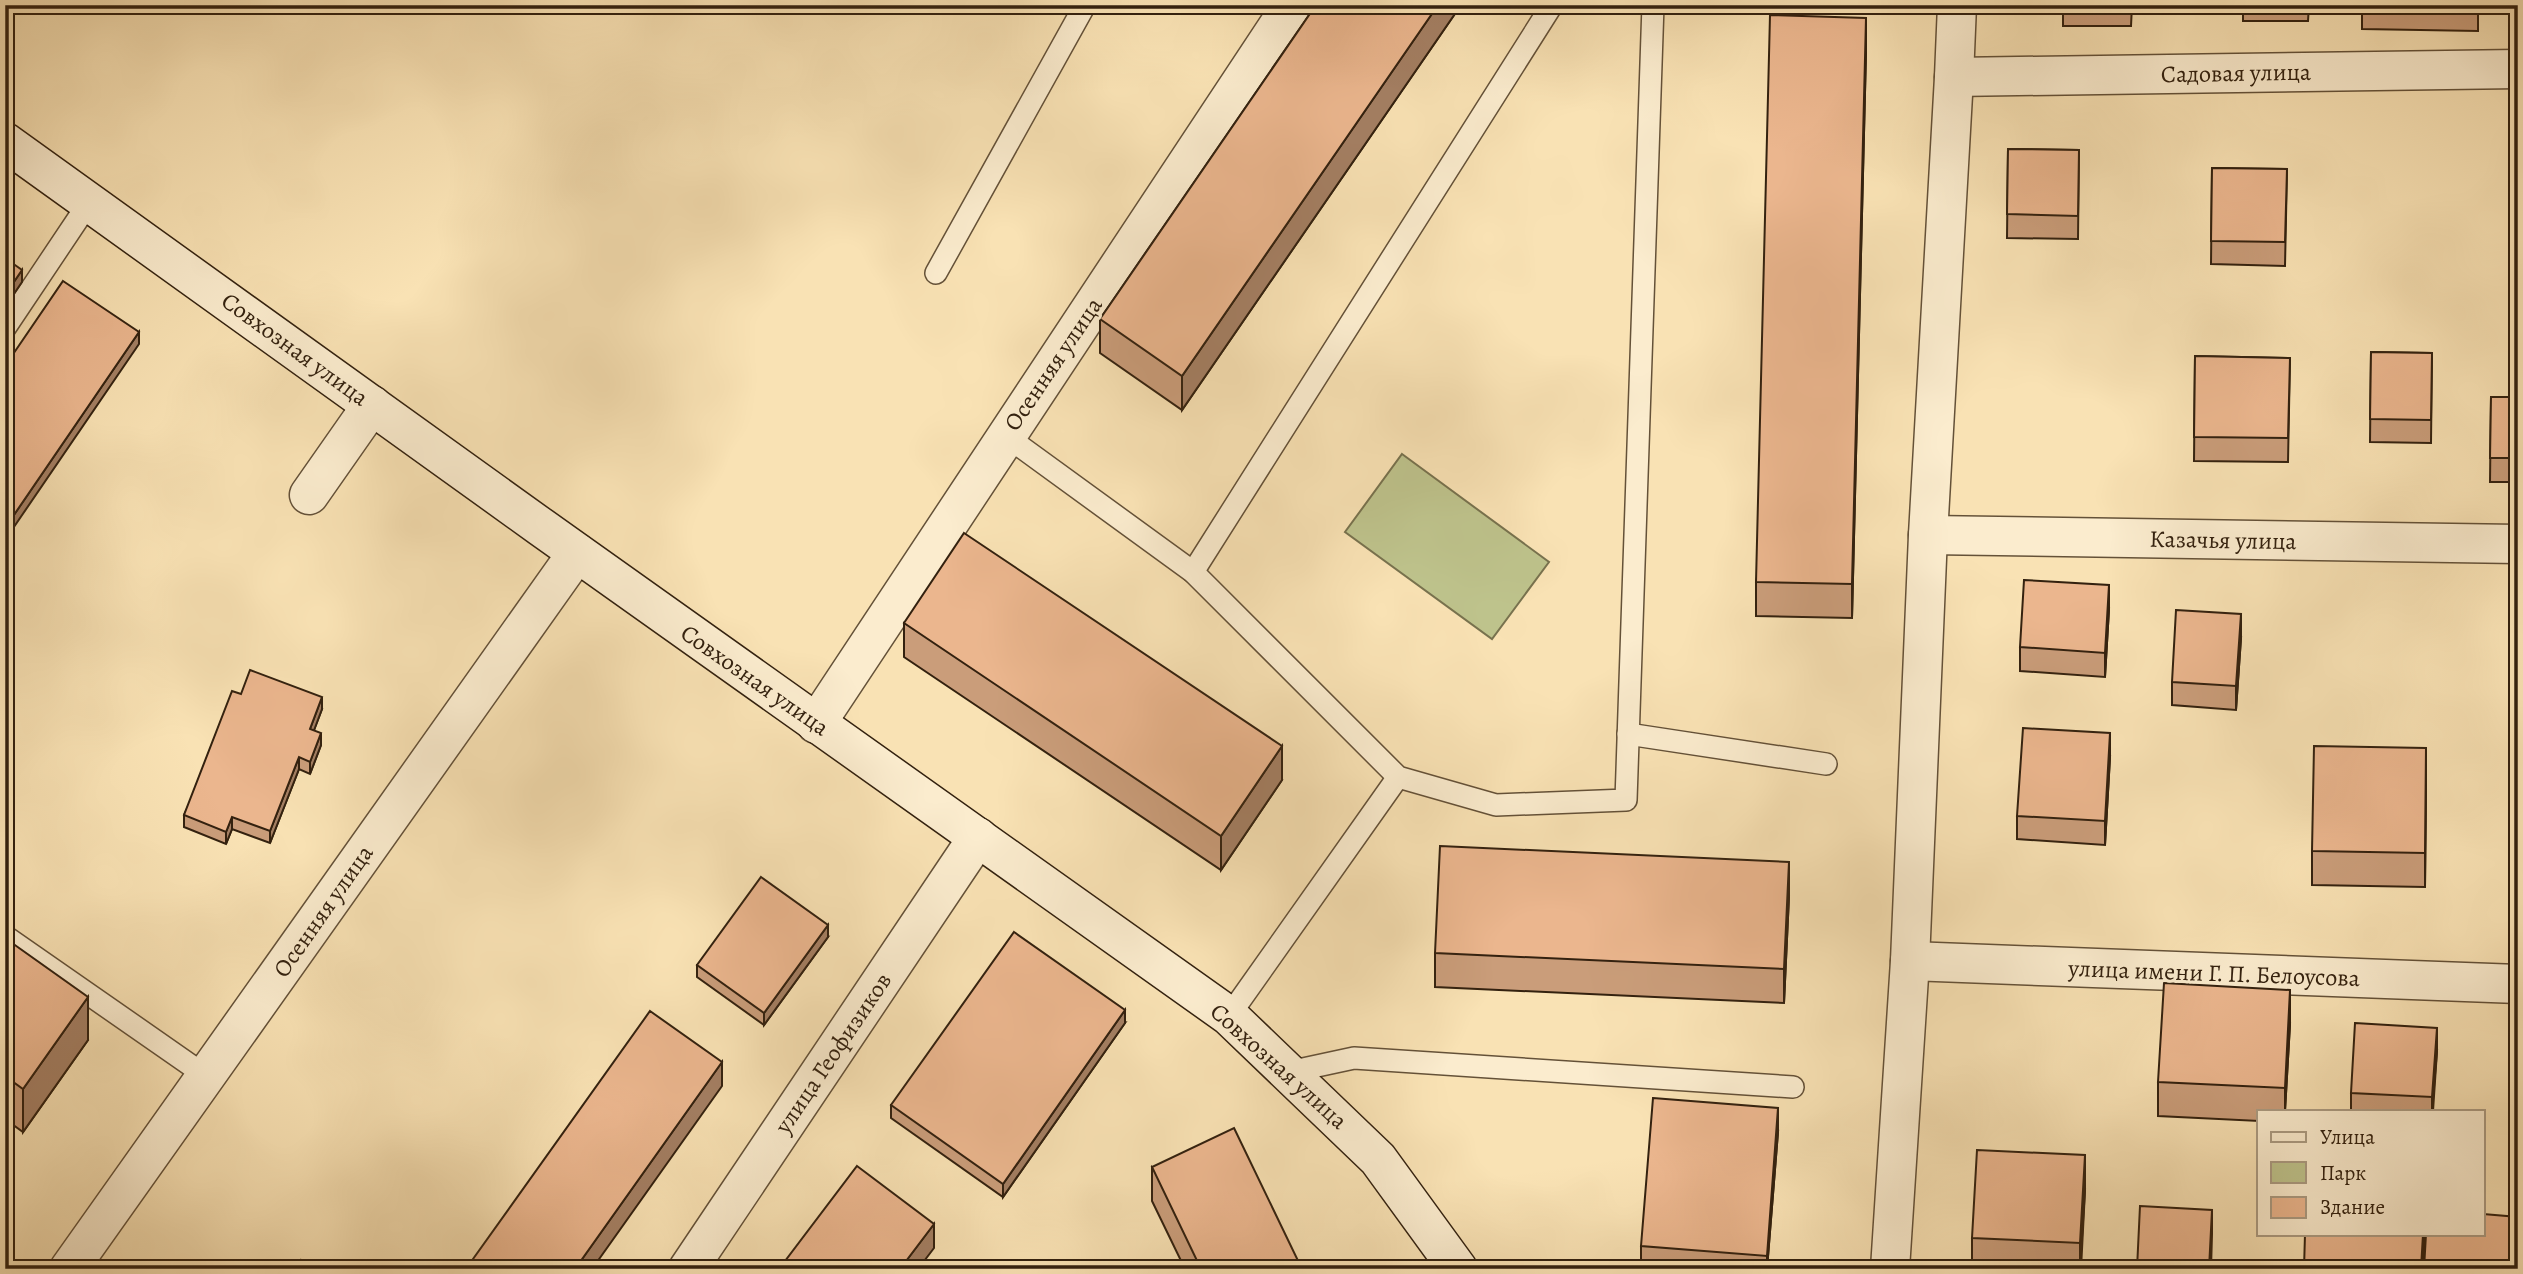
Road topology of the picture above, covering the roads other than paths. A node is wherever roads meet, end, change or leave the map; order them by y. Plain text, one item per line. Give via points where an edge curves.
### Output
1 (1085, 5) edge
2 (1292, 5) edge
3 (1552, 5) edge
4 (1653, 5) edge
5 (1957, 5) edge
6 (2518, 69) edge
7 (1954, 78) junction
8 (5, 142) edge
9 (90, 201) junction
10 (936, 273) dead end
11 (5, 328) edge
12 (372, 405) junction
13 (1006, 436) junction
14 (309, 495) dead end
15 (1928, 535) junction
16 (2518, 544) edge
17 (577, 553) junction
18 (1192, 572) junction
19 (816, 724) junction
20 (1628, 734) junction
21 (1826, 764) dead end
22 (1398, 777) junction
23 (978, 837) junction
24 (5, 936) edge
25 (1909, 961) junction
26 (2518, 984) edge
27 (1229, 1016) junction
28 (1289, 1072) junction
29 (206, 1076) junction
30 (1793, 1087) dead end
31 (69, 1269) edge
32 (688, 1269) edge
33 (1458, 1269) edge
34 (1890, 1269) edge

1 - 10 lane
2 - 13 street, Осенняя улица
3 - 18 lane
4 - 20 lane
5 - 7 street
6 - 7 street, Садовая улица
7 - 15 street
8 - 9 street, Совхозная улица
9 - 11 lane
9 - 12 street, Совхозная улица
12 - 14 street
12 - 17 street, Совхозная улица
13 - 18 lane
13 - 19 street, Осенняя улица
15 - 16 street, Казачья улица
15 - 25 street
17 - 19 street, Совхозная улица
17 - 29 street, Осенняя улица
18 - 22 lane
19 - 23 street, Совхозная улица
20 - 21 lane
20 - 22 lane via 1626,800 1496,805
22 - 27 lane
23 - 27 street, Совхозная улица
23 - 32 street, улица Геофизиков
24 - 29 lane
25 - 26 street, улица имени Г. П. Белоусова
25 - 34 street
27 - 28 street, Совхозная улица
28 - 30 lane via 1354,1058
28 - 33 street, Совхозная улица via 1378,1159
29 - 31 street, Осенняя улица

